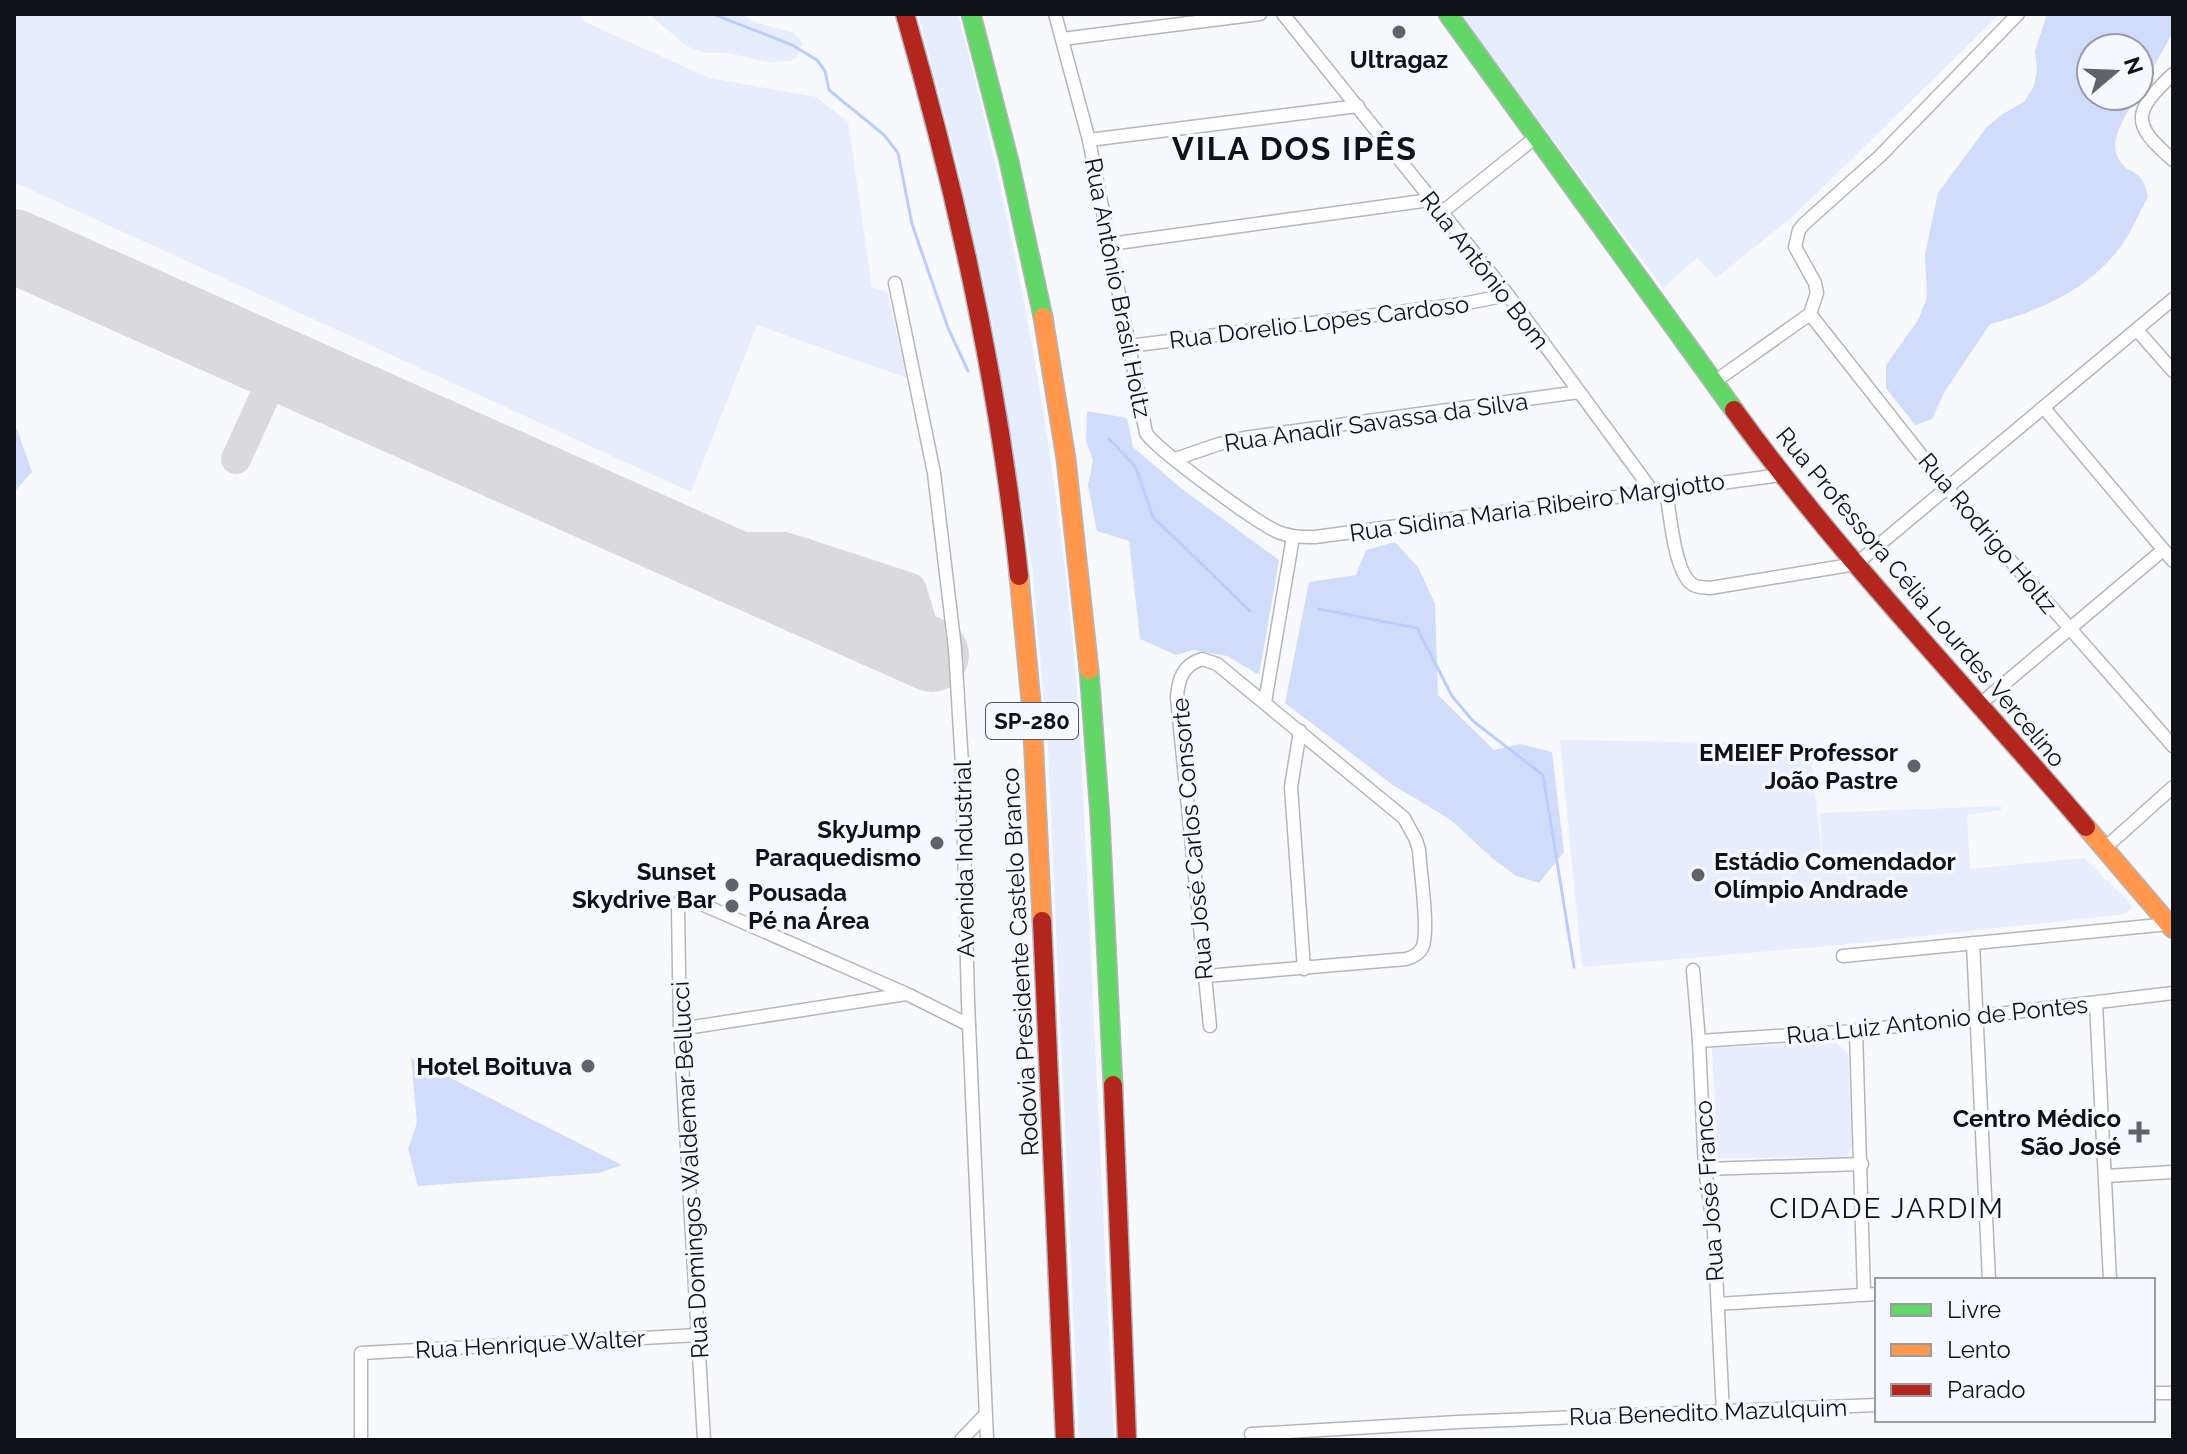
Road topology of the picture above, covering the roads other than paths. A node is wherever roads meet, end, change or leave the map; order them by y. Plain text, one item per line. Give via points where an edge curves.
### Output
1 (905, 14) edge
2 (971, 14) edge
3 (1055, 14) edge
4 (1260, 14) edge
5 (1283, 14) edge
6 (1448, 14) edge
7 (2018, 14) edge
8 (1062, 39) junction
9 (2173, 74) edge
10 (1358, 106) junction
11 (1536, 137) junction
12 (1089, 140) junction
13 (2173, 160) edge
14 (1430, 200) junction
15 (1441, 213) junction
16 (1110, 244) junction
17 (895, 283) dead end
18 (1508, 295) junction
19 (2173, 299) edge
20 (1810, 314) junction
21 (2137, 330) junction
22 (1129, 346) junction
23 (2173, 371) edge
24 (1714, 382) junction
25 (1579, 392) junction
26 (2044, 408) junction
27 (1175, 459) junction
28 (1781, 475) junction
29 (1947, 488) junction
30 (1660, 491) junction
31 (1293, 537) junction
32 (2163, 550) junction
33 (2173, 561) edge
34 (1856, 564) junction
35 (2068, 629) junction
36 (1265, 702) junction
37 (1979, 705) junction
38 (1300, 731) junction
39 (2173, 746) edge
40 (2173, 787) edge
41 (2106, 847) junction
42 (2171, 927) edge
43 (1973, 943) junction
44 (1843, 956) dead end
45 (1304, 969) junction
46 (1693, 970) dead end
47 (1206, 976) junction
48 (2173, 993) edge
49 (907, 994) junction
50 (2096, 1004) junction
51 (1977, 1016) junction
52 (969, 1025) junction
53 (1210, 1026) dead end
54 (680, 1029) junction
55 (1856, 1031) junction
56 (1699, 1041) junction
57 (1862, 1164) junction
58 (1705, 1169) junction
59 (2173, 1172) edge
60 (2106, 1176) junction
61 (1989, 1278) edge
62 (2110, 1278) edge
63 (1871, 1294) edge
64 (1718, 1304) junction
65 (698, 1335) junction
66 (1124, 1368) junction
67 (1875, 1405) edge
68 (1723, 1413) junction
69 (985, 1415) junction
70 (1251, 1434) dead end
71 (361, 1440) edge
72 (704, 1440) edge
73 (961, 1440) edge
74 (987, 1440) edge
75 (1065, 1440) edge
76 (1127, 1440) edge
77 (1134, 1440) edge

1 - 75 main road, Rodovia Presidente Castelo Branco / SP-280 via 949,180 989,374 1025,630
2 - 66 main road, SP-280 via 1029,250 1082,594 1098,802
3 - 8 street, Rua Antônio Brasil Holtz
4 - 8 street
5 - 10 street, Rua Antônio Bom
6 - 11 main road, Rua Professora Célia Lourdes Vercelino
7 - 20 street via 1880,156 1799,230 1798,255 1817,293
8 - 12 street, Rua Antônio Brasil Holtz
9 - 13 street via 2146,101 2142,122 2151,141
10 - 12 street
10 - 14 street, Rua Antônio Bom
11 - 15 street
11 - 24 main road, Rua Professora Célia Lourdes Vercelino
12 - 16 street, Rua Antônio Brasil Holtz
14 - 15 street, Rua Antônio Bom
14 - 16 street
15 - 18 street, Rua Antônio Bom
16 - 22 street, Rua Antônio Brasil Holtz
17 - 52 street, Avenida Industrial via 934,473 955,649
18 - 22 street, Rua Dorelio Lopes Cardoso
18 - 25 street, Rua Antônio Bom
19 - 21 street
20 - 24 street
20 - 29 street, Rua Rodrigo Holtz
21 - 23 street
21 - 26 street
22 - 27 street, Rua Antônio Brasil Holtz via 1146,433
24 - 28 main road, Rua Professora Célia Lourdes Vercelino
25 - 27 street, Rua Anadir Savassa da Silva via 1244,438
25 - 30 street, Rua Antônio Bom
26 - 29 street
26 - 32 street
27 - 31 street, Rua Antônio Brasil Holtz via 1268,527
28 - 30 street, Rua Sidina Maria Ribeiro Margiotto
28 - 34 main road, Rua Professora Célia Lourdes Vercelino
29 - 34 street
29 - 35 street, Rua Rodrigo Holtz
30 - 31 street, Rua Sidina Maria Ribeiro Margiotto
30 - 34 street via 1678,555 1694,586 1710,588
31 - 36 street
32 - 33 street
32 - 35 street
34 - 37 main road, Rua Professora Célia Lourdes Vercelino
35 - 37 street
35 - 39 street, Rua Rodrigo Holtz
36 - 38 street
36 - 47 street, Rua José Carlos Consorte via 1208,659 1189,664 1181,676 1177,698
37 - 41 main road, Rua Professora Célia Lourdes Vercelino
38 - 45 street via 1291,787
38 - 45 street via 1397,811 1411,829 1419,850 1424,918 1421,950 1406,959
40 - 41 street
41 - 42 main road, Rua Professora Célia Lourdes Vercelino
42 - 43 street
43 - 44 street
43 - 51 street
45 - 47 street
46 - 56 street, Rua José Franco
47 - 53 street, Rua José Carlos Consorte
48 - 50 street, Rua Luiz Antonio de Pontes
49 - 52 street
49 - 54 street
49 - 54 street, Rua Domingos Waldemar Bellucci via 690,899 680,901 678,908
50 - 51 street, Rua Luiz Antonio de Pontes
50 - 60 street
51 - 55 street, Rua Luiz Antonio de Pontes
51 - 61 street
52 - 69 street, Avenida Industrial
54 - 65 street, Rua Domingos Waldemar Bellucci
55 - 56 street, Rua Luiz Antonio de Pontes
55 - 57 street
56 - 58 street, Rua José Franco
57 - 58 street
57 - 63 street
58 - 64 street, Rua José Franco
59 - 60 street
60 - 62 street
63 - 64 street
64 - 68 street, Rua José Franco
65 - 71 street, Rua Henrique Walter via 361,1353
65 - 72 street, Rua Domingos Waldemar Bellucci
66 - 76 main road, SP-280
66 - 77 main road
67 - 68 street, Rua Benedito Mazulquim
68 - 70 street, Rua Benedito Mazulquim
69 - 73 street
69 - 74 street, Avenida Industrial

